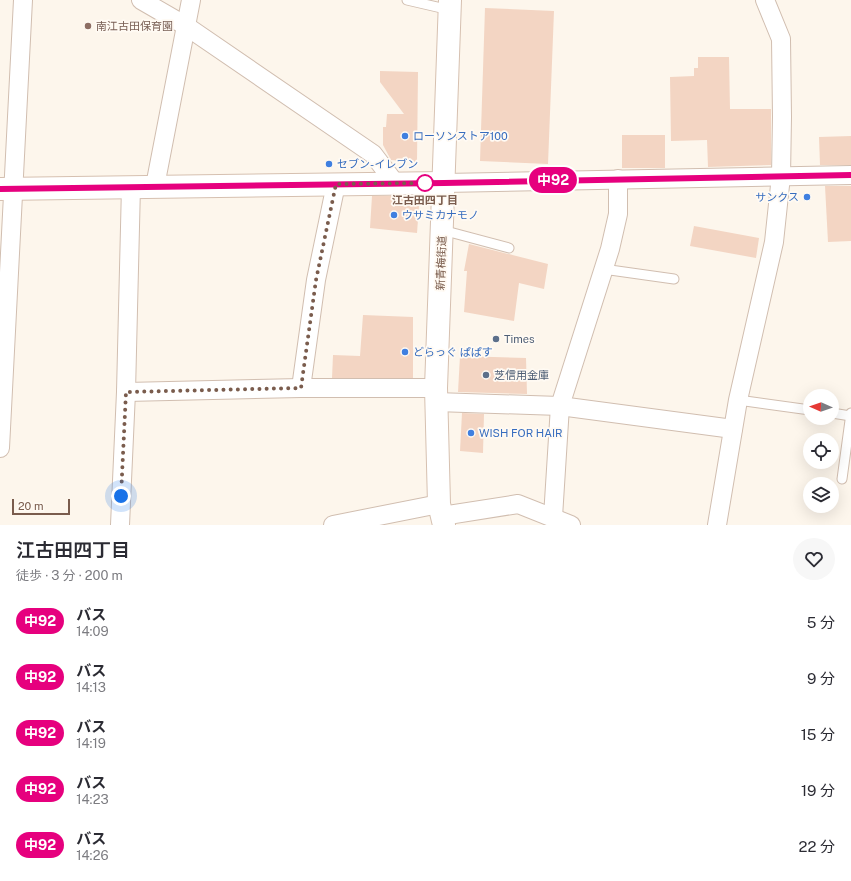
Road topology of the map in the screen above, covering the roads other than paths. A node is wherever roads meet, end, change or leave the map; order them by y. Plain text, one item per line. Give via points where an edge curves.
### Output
1 (23, 0) edge
2 (141, 0) edge
3 (191, 0) edge
4 (407, 0) edge
5 (765, 0) edge
6 (450, 5) edge
7 (186, 26) junction
8 (851, 175) edge
9 (781, 176) junction
10 (618, 179) junction
11 (444, 183) junction
12 (336, 184) junction
13 (395, 184) junction
14 (131, 186) junction
15 (155, 186) junction
16 (6, 189) edge
17 (442, 230) junction
18 (509, 248) dead end
19 (603, 269) junction
20 (674, 279) dead end
21 (301, 388) junction
22 (126, 392) junction
23 (436, 395) junction
24 (738, 400) junction
25 (560, 406) junction
26 (803, 409) edge
27 (851, 413) edge
28 (839, 414) edge
29 (851, 416) edge
30 (733, 430) junction
31 (0, 448) edge
32 (842, 479) dead end
33 (442, 515) edge
34 (553, 517) junction
35 (120, 525) edge
36 (333, 525) edge
37 (571, 525) edge
38 (717, 525) edge

1 - 16 street
2 - 7 street
3 - 7 street
4 - 6 lane
5 - 9 street via 781,39
6 - 11 main road, 新青梅街道
7 - 13 street via 373,154
7 - 15 street
8 - 9 street
9 - 10 street
9 - 24 street via 774,242
10 - 11 street
10 - 19 street via 618,214
11 - 13 main road
11 - 17 main road, 新青梅街道
12 - 13 main road
12 - 15 main road
12 - 21 street via 316,280
14 - 15 main road
14 - 16 main road
14 - 22 street
16 - 31 street
17 - 18 lane
17 - 23 main road, 新青梅街道
19 - 20 lane
19 - 25 street
21 - 22 street
21 - 23 street
22 - 35 street
23 - 25 street
23 - 33 main road, 新青梅街道
24 - 26 lane
24 - 30 street
25 - 30 street
25 - 34 street
27 - 29 lane
28 - 29 lane
29 - 32 lane
30 - 38 street
33 - 34 street via 518,504
33 - 36 street
34 - 37 street

